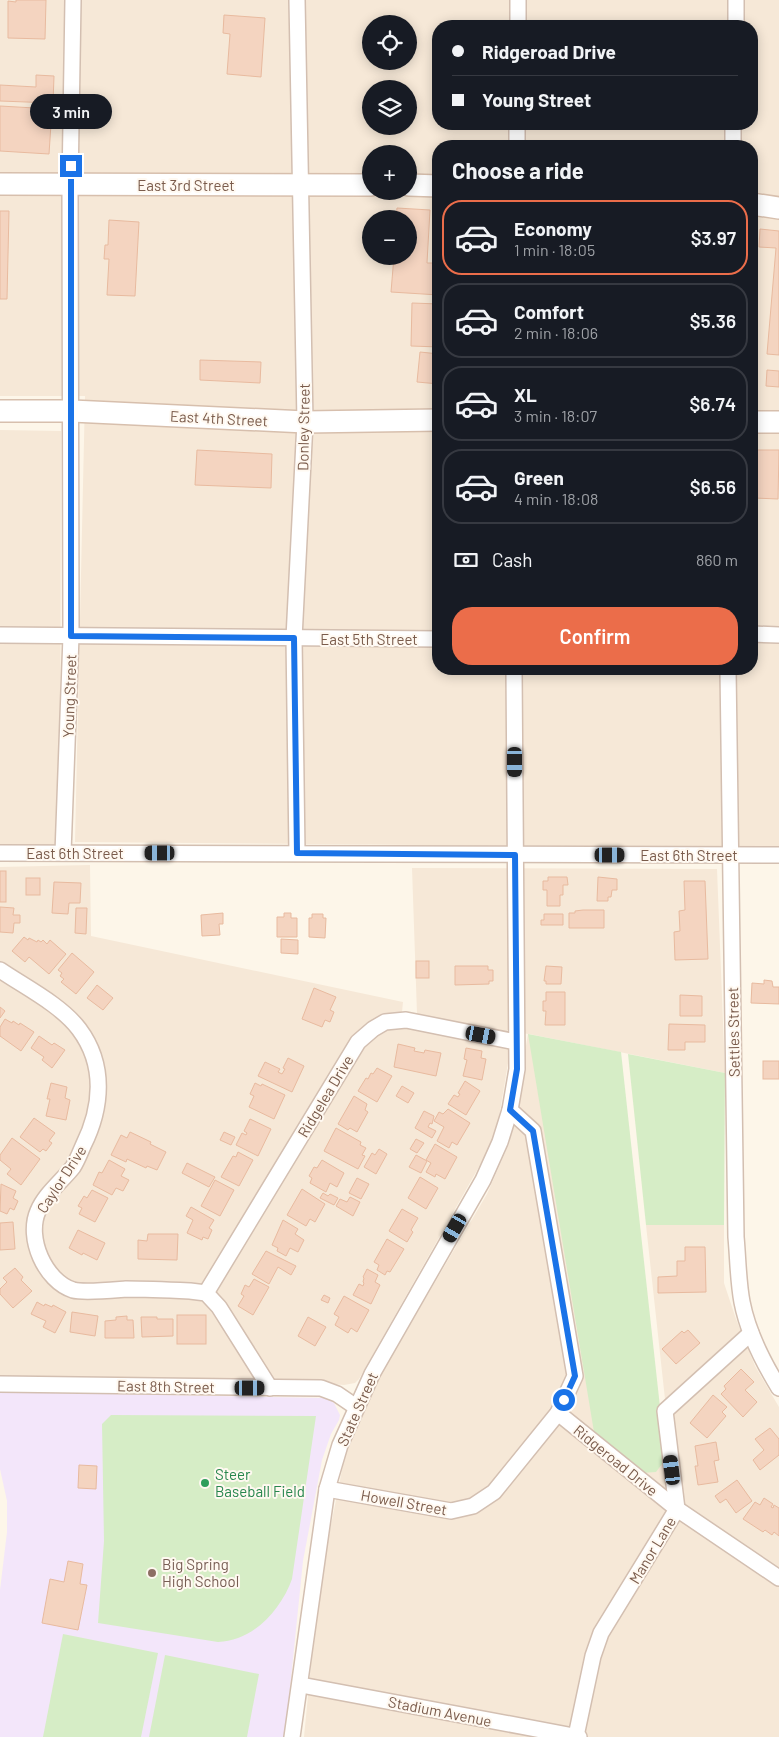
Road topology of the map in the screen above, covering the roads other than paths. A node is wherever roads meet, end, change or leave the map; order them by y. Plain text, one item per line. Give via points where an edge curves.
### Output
1 (73, 0) edge
2 (296, 0) edge
3 (518, 0) edge
4 (736, 0) edge
5 (518, 20) edge
6 (736, 20) edge
7 (0, 184) edge
8 (70, 185) junction
9 (299, 185) junction
10 (362, 185) edge
11 (417, 186) edge
12 (432, 186) edge
13 (758, 205) edge
14 (779, 208) edge
15 (72, 411) junction
16 (0, 412) edge
17 (432, 420) edge
18 (305, 422) junction
19 (758, 422) edge
20 (779, 422) edge
21 (758, 634) edge
22 (779, 635) edge
23 (0, 636) edge
24 (71, 636) junction
25 (294, 638) junction
26 (432, 639) edge
27 (514, 675) edge
28 (728, 675) edge
29 (0, 853) edge
30 (63, 853) junction
31 (297, 853) junction
32 (515, 855) junction
33 (730, 855) junction
34 (779, 855) edge
35 (0, 970) edge
36 (516, 1042) junction
37 (510, 1110) junction
38 (206, 1293) junction
39 (751, 1333) junction
40 (0, 1384) edge
41 (270, 1388) junction
42 (779, 1388) edge
43 (356, 1407) junction
44 (558, 1413) junction
45 (327, 1489) junction
46 (677, 1509) junction
47 (779, 1578) edge
48 (301, 1684) junction
49 (292, 1737) edge
50 (578, 1737) edge

1 - 8 street, Young Street
2 - 9 street, Donley Street
3 - 5 street
4 - 6 street
7 - 8 main road, East 3rd Street
8 - 9 main road, East 3rd Street
8 - 15 street, Young Street
9 - 10 main road, East 3rd Street
9 - 18 street, Donley Street
11 - 12 main road
13 - 14 main road
15 - 16 main road, East 4th Street
15 - 18 main road, East 4th Street
15 - 24 street, Young Street
17 - 18 main road, East 4th Street
18 - 25 street, Donley Street
19 - 20 main road
21 - 22 street
23 - 24 street, East 5th Street
24 - 25 street, East 5th Street
24 - 30 street, Young Street
25 - 26 street, East 5th Street
25 - 31 street, Donley Street
27 - 32 street
28 - 33 street, Settles Street
29 - 30 street, East 6th Street
30 - 31 street, East 6th Street
31 - 32 street, East 6th Street
32 - 33 street, East 6th Street
32 - 36 street
33 - 34 street, East 6th Street
33 - 39 street, Settles Street via 736,1237 742,1303
35 - 38 street, Caylor Drive via 58,1009 78,1028 96,1065 99,1085 97,1108 90,1132 74,1165 38,1212 35,1247 45,1266 55,1279 73,1290
36 - 37 street via 517,1069
36 - 38 street, Ridgelea Drive via 406,1020 385,1022 373,1029 358,1042
37 - 43 street, State Street via 483,1180
37 - 44 street via 533,1131 575,1376
38 - 41 street via 219,1307
39 - 42 street, Settles Street
39 - 46 street, Manor Lane via 665,1411
40 - 41 street, East 8th Street
41 - 43 street, East 8th Street via 320,1388 337,1394
43 - 45 street, State Street
44 - 45 street, Howell Street via 494,1492 473,1506 451,1511
44 - 46 street, Ridgeroad Drive
45 - 48 street, State Street
46 - 47 street, Ridgeroad Drive
46 - 50 street, Manor Lane via 601,1633 593,1656
48 - 49 street, State Street
48 - 50 street, Stadium Avenue

